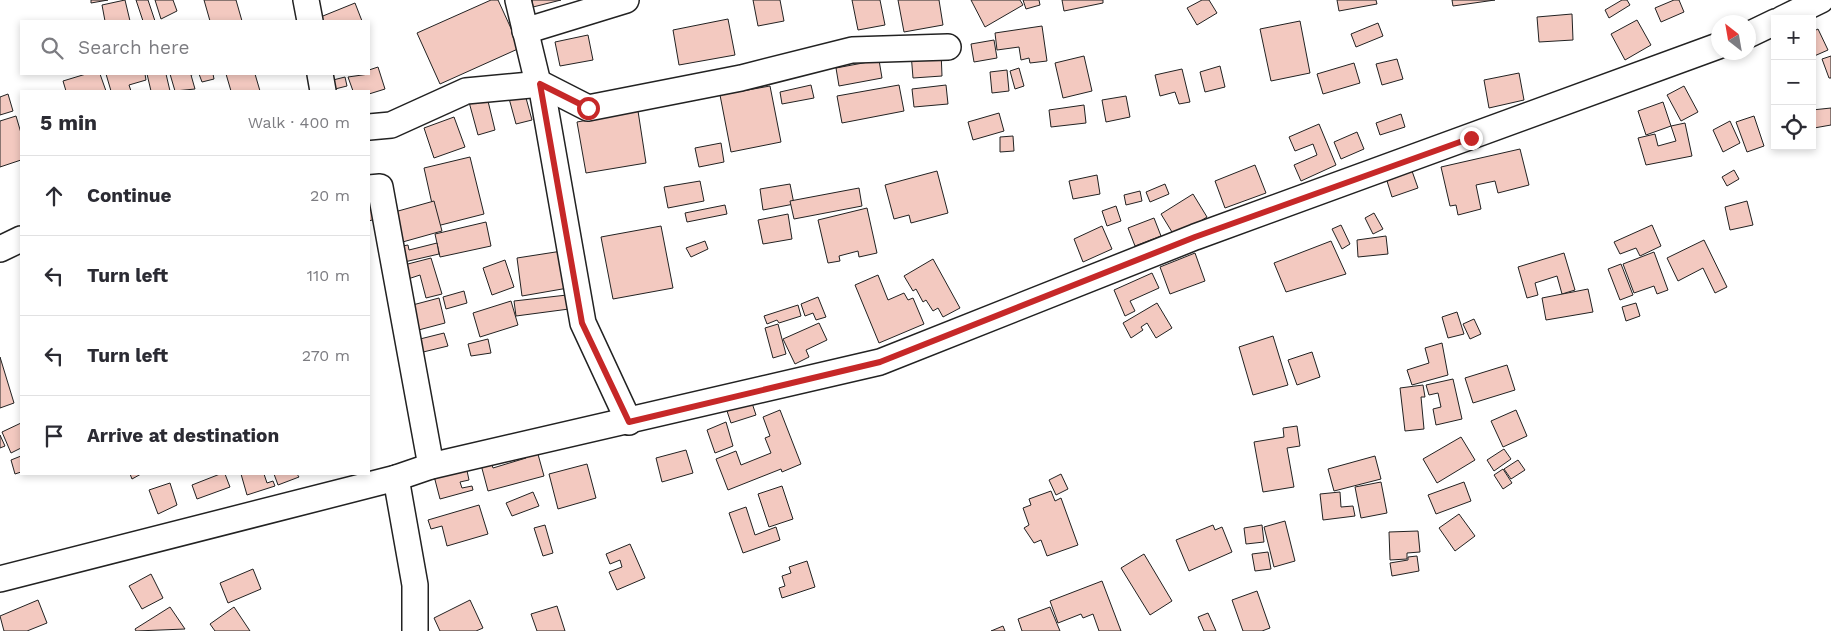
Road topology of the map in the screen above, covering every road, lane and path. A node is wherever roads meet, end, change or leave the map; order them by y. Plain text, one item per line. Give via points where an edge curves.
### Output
1 (306, 0) edge
2 (518, 0) edge
3 (626, 0) edge
4 (1821, 0) edge
5 (1790, 15) edge
6 (310, 20) edge
7 (1771, 24) edge
8 (525, 30) junction
9 (1756, 31) edge
10 (948, 47) dead end
11 (1711, 49) edge
12 (320, 75) edge
13 (540, 84) junction
14 (323, 90) edge
15 (370, 128) edge
16 (370, 188) edge
17 (20, 239) edge
18 (0, 249) edge
19 (629, 422) junction
20 (431, 466) junction
21 (396, 478) junction
22 (0, 579) edge
23 (415, 631) edge

1 - 6 street
2 - 8 street
3 - 8 street
4 - 5 street
7 - 9 street
8 - 13 street
10 - 13 street via 852,50 740,78 588,108
11 - 19 street via 1195,237 880,362
12 - 14 street
13 - 15 street via 466,91 391,125
13 - 19 street via 582,323
16 - 20 street via 380,187
17 - 18 street
19 - 20 street
20 - 21 street
21 - 22 street
21 - 23 street via 415,585

